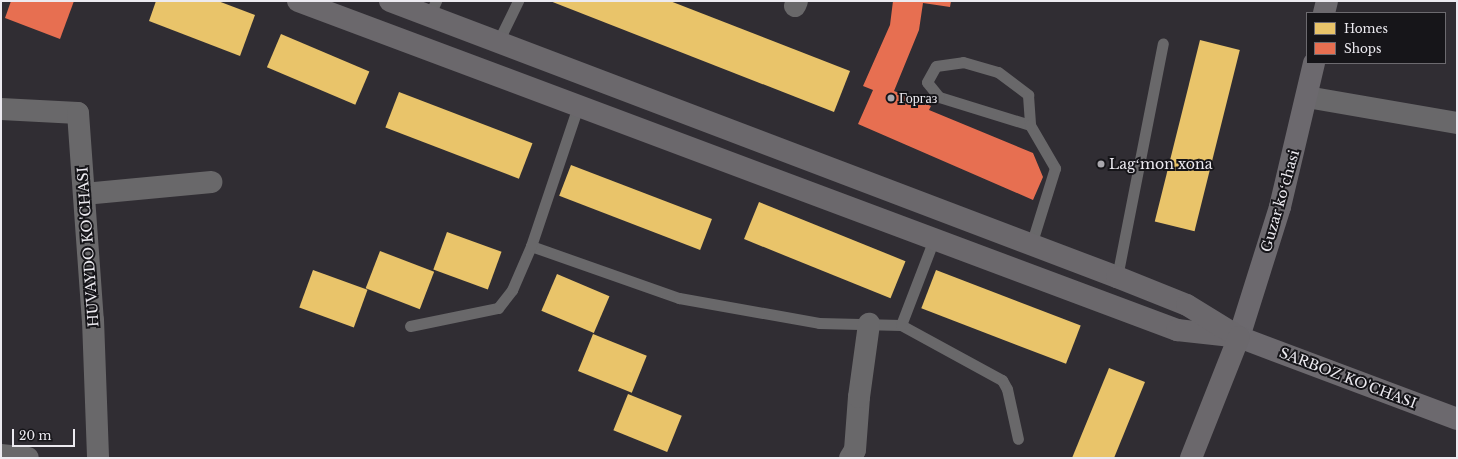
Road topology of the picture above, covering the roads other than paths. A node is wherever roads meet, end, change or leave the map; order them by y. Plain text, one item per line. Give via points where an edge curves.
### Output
1 (298, 1) edge
2 (390, 1) edge
3 (518, 1) edge
4 (1327, 1) edge
5 (433, 9) edge
6 (1324, 12) edge
7 (498, 42) junction
8 (1162, 43) dead end
9 (1314, 64) edge
10 (1307, 97) junction
11 (578, 106) junction
12 (1, 109) edge
13 (1457, 123) edge
14 (1030, 125) junction
15 (211, 182) dead end
16 (84, 194) junction
17 (934, 239) junction
18 (1030, 245) junction
19 (531, 246) junction
20 (1117, 277) junction
21 (869, 324) junction
22 (901, 325) junction
23 (410, 326) dead end
24 (1239, 337) junction
25 (1457, 419) edge
26 (1018, 439) dead end
27 (1, 455) edge
28 (28, 458) edge
29 (98, 458) edge
30 (850, 458) edge
31 (1191, 458) edge

1 - 11 main road
2 - 5 main road
3 - 7 lane
4 - 6 main road
5 - 7 main road
7 - 18 main road
8 - 20 lane
9 - 10 main road, Guzar koʻchasi
10 - 13 street
10 - 24 main road, Guzar koʻchasi via 1280,207
11 - 17 main road
11 - 19 lane
12 - 16 street, HUVAYDO KO'CHASI via 78,112
14 - 14 lane via 1028,95 998,72 963,62 936,66 927,82 939,97
14 - 18 lane via 1055,168
15 - 16 street
16 - 29 street, HUVAYDO KO'CHASI via 93,320
17 - 22 lane
17 - 24 main road via 1176,330
18 - 20 main road
19 - 21 lane via 679,298 819,323
19 - 23 lane via 512,290 498,308
20 - 24 main road via 1187,305
21 - 22 lane
21 - 30 street via 855,450
22 - 26 lane via 1002,380 1007,389
24 - 25 main road, SARBOZ KO'CHASI
24 - 31 main road
27 - 28 street

